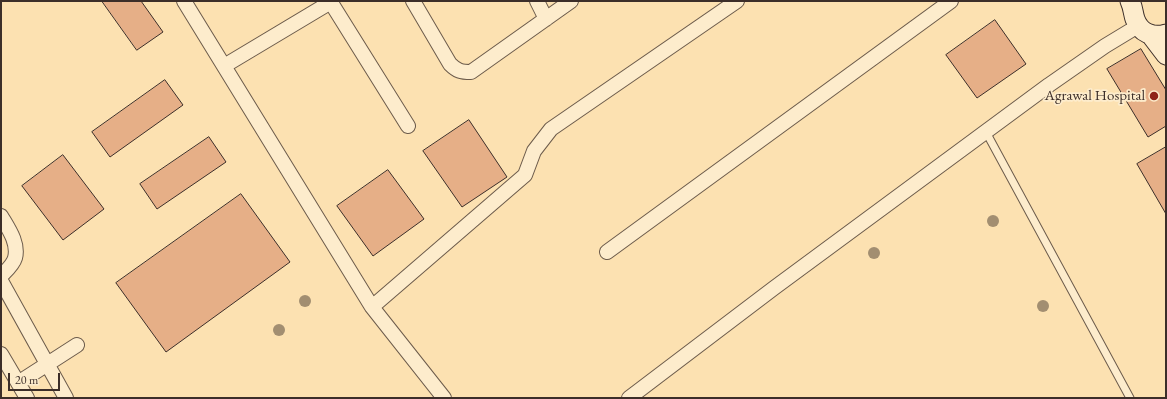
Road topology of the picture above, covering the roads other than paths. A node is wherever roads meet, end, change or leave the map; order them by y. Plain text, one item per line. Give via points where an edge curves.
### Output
1 (184, 1) edge
2 (413, 1) edge
3 (537, 1) edge
4 (737, 1) edge
5 (951, 1) edge
6 (331, 2) edge
7 (570, 2) edge
8 (1143, 18) edge
9 (546, 19) junction
10 (1166, 55) edge
11 (224, 66) junction
12 (408, 126) dead end
13 (986, 132) junction
14 (1, 216) edge
15 (607, 252) dead end
16 (1, 276) edge
17 (1, 281) edge
18 (372, 307) junction
19 (77, 345) dead end
20 (1, 354) edge
21 (47, 364) junction
22 (18, 383) junction
23 (27, 398) edge
24 (66, 398) edge
25 (444, 398) edge
26 (629, 398) edge
27 (1130, 398) edge

1 - 11 street
2 - 9 street via 450,64 463,72 471,72
3 - 9 street
4 - 18 street via 551,129 534,151 525,175
5 - 15 street
6 - 11 street
6 - 12 street
7 - 9 street
8 - 10 main road
8 - 13 street
11 - 18 street
13 - 26 street
13 - 27 lane
14 - 16 street via 16,246 15,258
17 - 21 street
18 - 25 street
19 - 21 street
20 - 22 street
21 - 22 street
21 - 24 street
22 - 23 street

